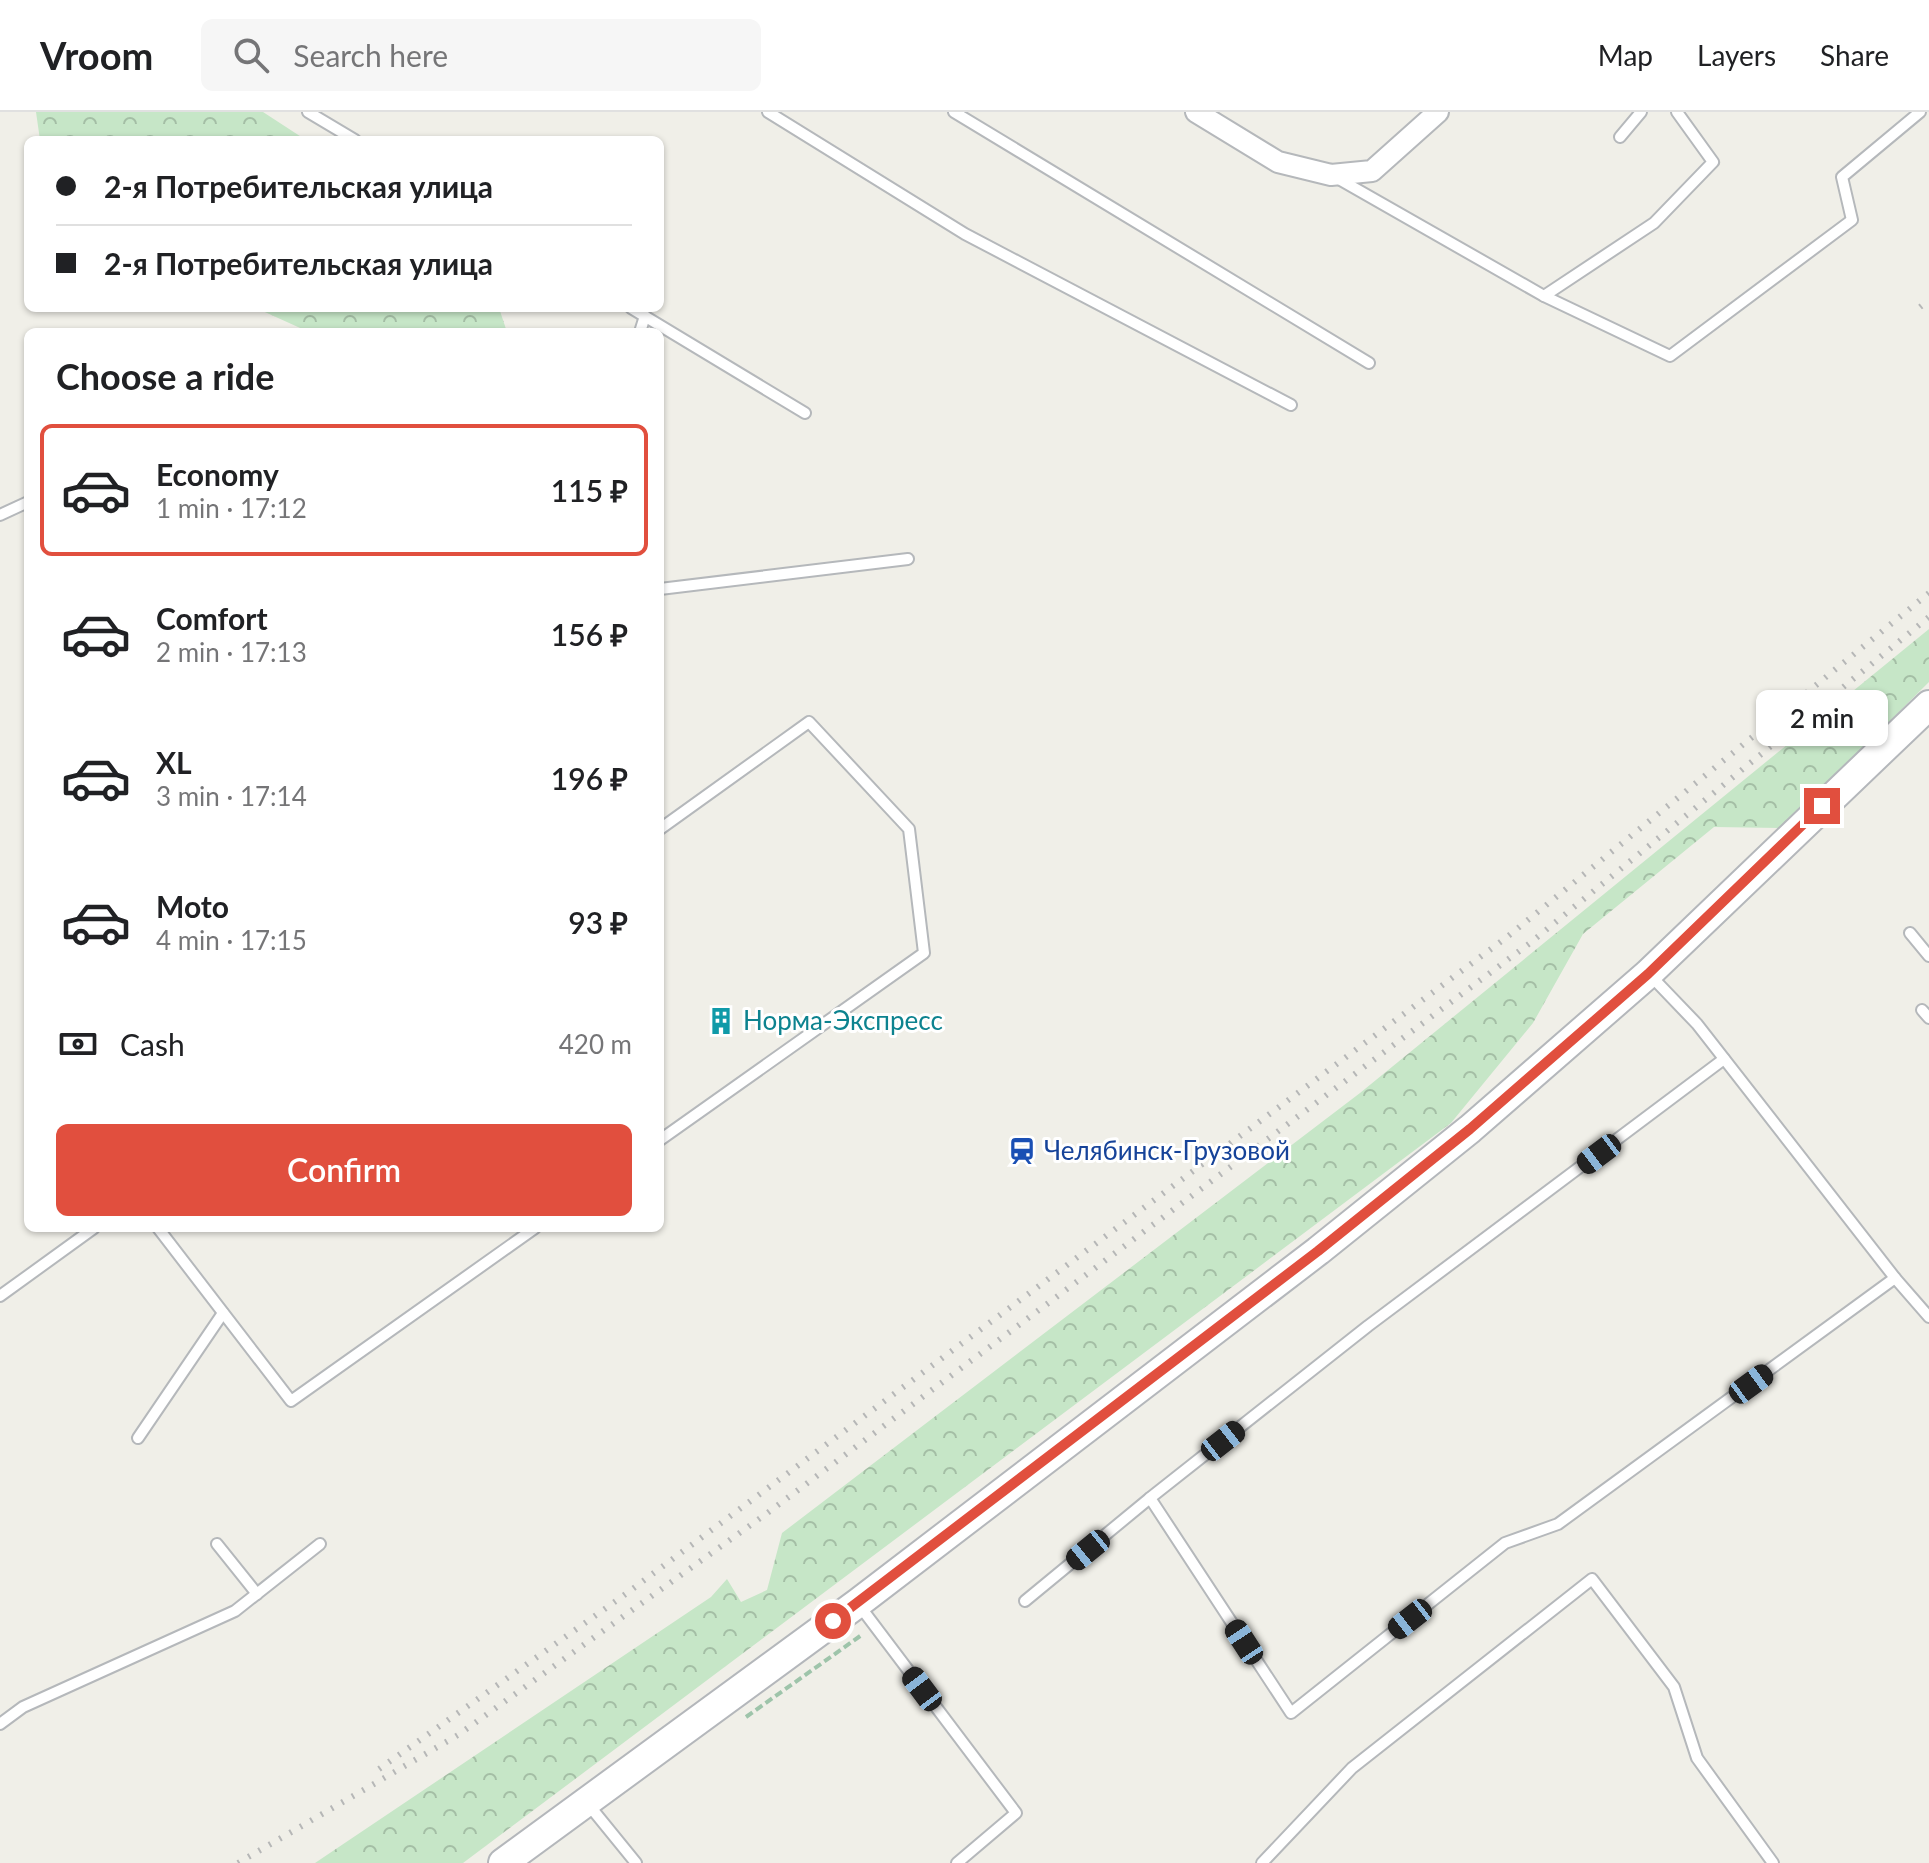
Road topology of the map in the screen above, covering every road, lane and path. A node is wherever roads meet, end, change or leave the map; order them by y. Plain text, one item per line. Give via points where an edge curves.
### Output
1 (308, 112) edge
2 (768, 112) edge
3 (954, 112) edge
4 (1438, 112) edge
5 (1641, 112) edge
6 (1677, 112) edge
7 (1920, 112) edge
8 (1207, 115) edge
9 (348, 136) edge
10 (1620, 137) dead end
11 (1331, 175) junction
12 (1544, 296) junction
13 (638, 312) edge
14 (645, 316) junction
15 (641, 328) edge
16 (1369, 363) dead end
17 (1291, 405) dead end
18 (805, 413) dead end
19 (24, 504) edge
20 (0, 515) edge
21 (908, 559) dead end
22 (664, 589) edge
23 (1929, 705) edge
24 (664, 826) edge
25 (1910, 933) dead end
26 (1929, 956) edge
27 (1648, 974) junction
28 (1724, 1059) junction
29 (664, 1137) edge
30 (88, 1232) edge
31 (161, 1232) edge
32 (529, 1232) edge
33 (1895, 1278) junction
34 (0, 1296) edge
35 (223, 1313) junction
36 (1929, 1317) edge
37 (138, 1438) dead end
38 (1150, 1498) junction
39 (217, 1544) dead end
40 (320, 1544) dead end
41 (257, 1594) junction
42 (1025, 1601) dead end
43 (858, 1603) junction
44 (0, 1724) edge
45 (586, 1802) junction
46 (503, 1863) edge
47 (636, 1863) edge
48 (957, 1863) edge
49 (1262, 1863) edge
50 (1773, 1863) edge

1 - 9 lane
2 - 17 lane via 965,234
3 - 16 lane
4 - 11 street via 1372,171
5 - 10 lane
6 - 12 lane via 1713,162 1654,223
7 - 12 lane via 1842,177 1852,220 1670,356
8 - 11 street via 1278,162
11 - 12 lane
13 - 14 lane
14 - 15 lane
14 - 18 lane
19 - 20 lane
21 - 22 lane
23 - 27 street
24 - 29 lane via 809,722 909,829 924,953
25 - 26 lane
27 - 28 lane
27 - 43 street via 1470,1129 1330,1241
28 - 33 lane
28 - 38 lane via 1368,1326
30 - 34 lane
31 - 35 lane
32 - 35 lane via 291,1401
33 - 36 lane
33 - 38 lane via 1558,1524 1505,1543 1291,1713
35 - 37 lane
38 - 42 lane
39 - 41 lane
40 - 41 lane
41 - 44 lane via 235,1611 23,1707
43 - 45 street
43 - 48 lane via 1016,1813
45 - 46 street
45 - 47 lane
49 - 50 lane via 1352,1768 1592,1579 1674,1687 1697,1758

